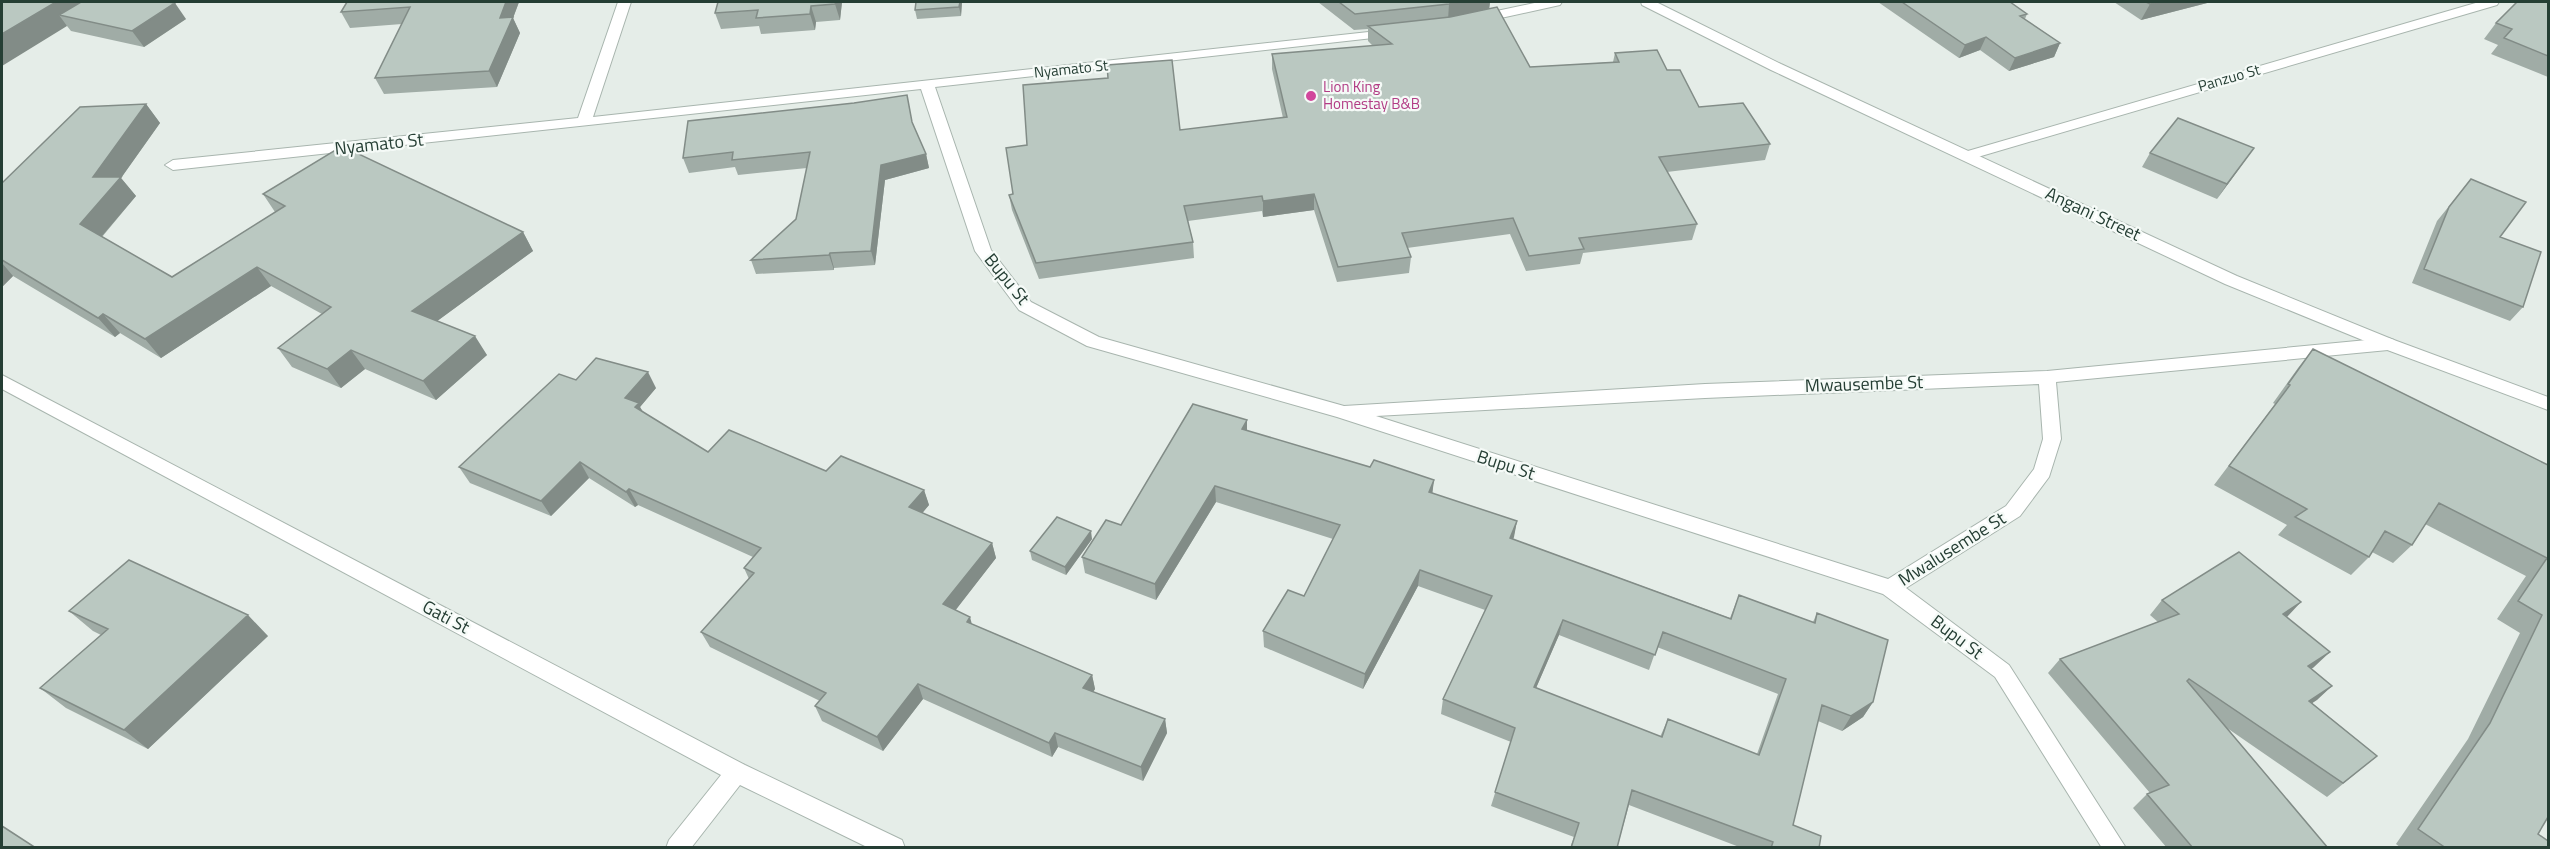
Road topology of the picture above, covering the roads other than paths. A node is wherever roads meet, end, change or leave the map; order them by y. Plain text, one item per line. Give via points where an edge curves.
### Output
1 (624, 2) edge
2 (1555, 2) edge
3 (1647, 2) edge
4 (2492, 2) edge
5 (1459, 23) edge
6 (1401, 31) edge
7 (927, 85) junction
8 (584, 123) junction
9 (1966, 156) junction
10 (173, 165) dead end
11 (2388, 344) junction
12 (2047, 376) junction
13 (2, 381) edge
14 (2548, 404) edge
15 (1339, 411) junction
16 (1890, 588) junction
17 (737, 772) junction
18 (677, 848) edge
19 (894, 848) edge
20 (2115, 848) edge

1 - 8 street
2 - 5 street
3 - 9 street, Angani Street
4 - 9 street, Panzuo St
6 - 7 street, Nyamato St
7 - 8 street, Nyamato St
7 - 15 street, Bupu St via 983,251 1025,306 1093,342
8 - 10 street, Nyamato St
9 - 11 street, Angani Street via 2231,280
11 - 12 street, Mwausembe St
11 - 14 street, Angani Street
12 - 15 street, Mwausembe St
12 - 16 street, Mwalusembe St via 2052,439 2042,472 2013,511
13 - 17 street, Gati St
15 - 16 street, Bupu St
16 - 20 street, Bupu St via 2002,670
17 - 18 street
17 - 19 street, Gati St

